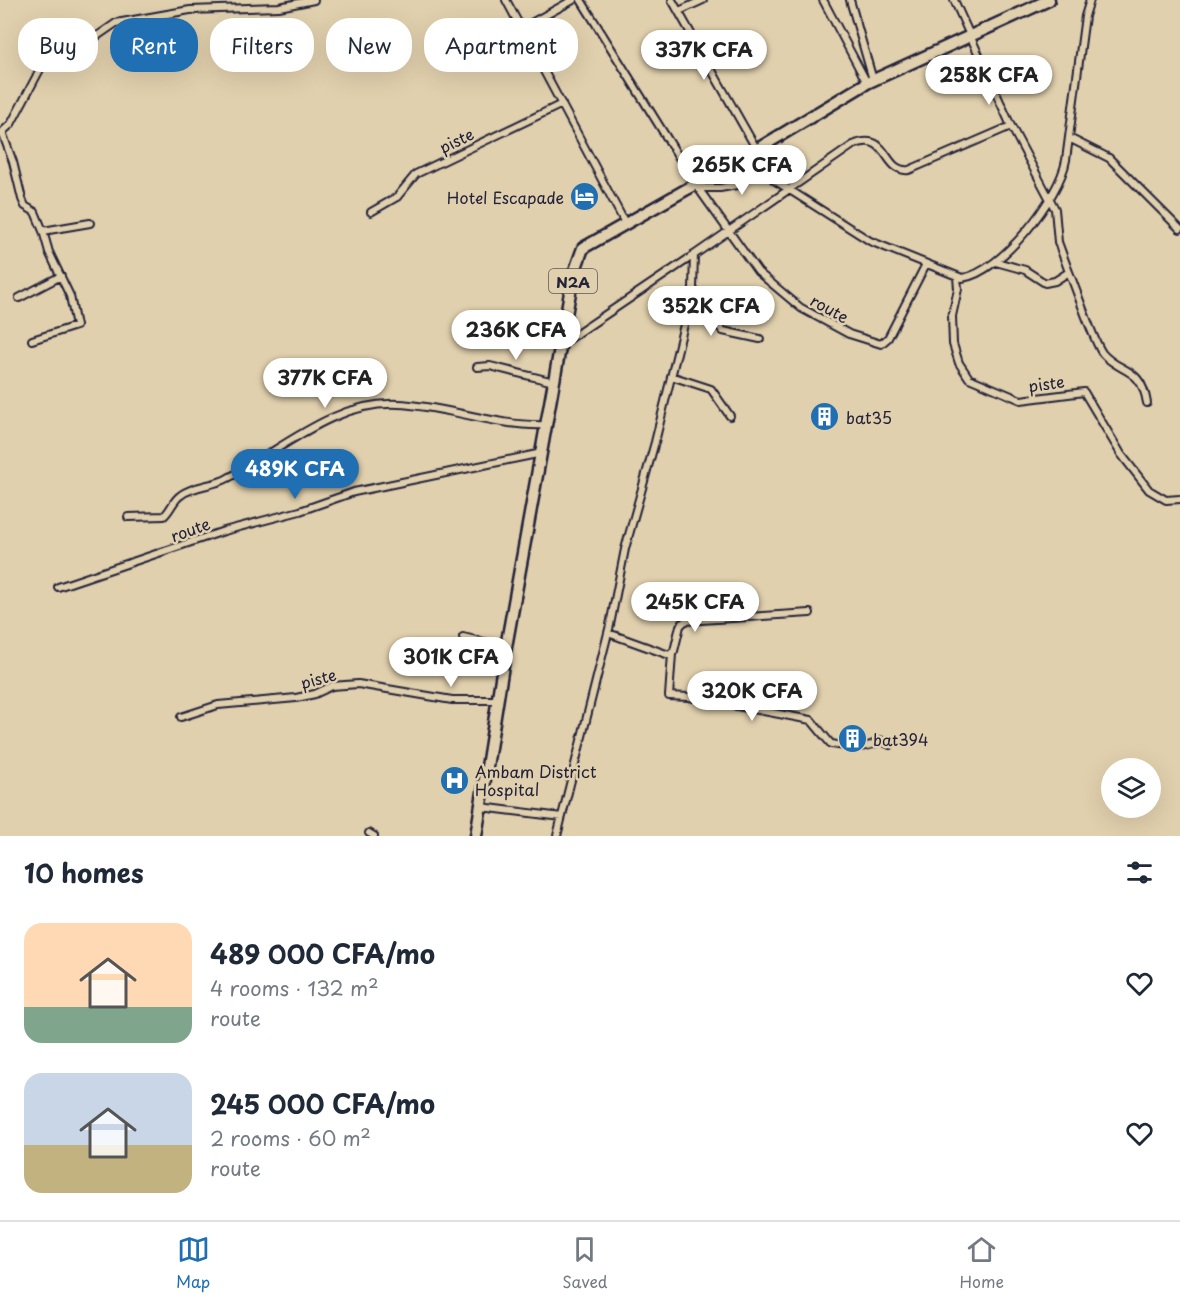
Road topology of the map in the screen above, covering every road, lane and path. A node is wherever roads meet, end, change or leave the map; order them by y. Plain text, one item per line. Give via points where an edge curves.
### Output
1 (314, 0) edge
2 (506, 0) edge
3 (573, 0) edge
4 (581, 0) edge
5 (672, 0) edge
6 (703, 0) edge
7 (823, 0) edge
8 (850, 0) edge
9 (954, 0) edge
10 (1049, 0) edge
11 (1090, 0) edge
12 (679, 11) junction
13 (515, 18) edge
14 (541, 18) edge
15 (970, 35) junction
16 (545, 72) edge
17 (870, 82) junction
18 (562, 104) junction
19 (1011, 126) junction
20 (1, 133) edge
21 (1069, 138) junction
22 (757, 151) junction
23 (697, 185) junction
24 (788, 190) junction
25 (1050, 199) junction
26 (371, 212) dead end
27 (90, 223) dead end
28 (625, 223) junction
29 (1180, 229) edge
30 (728, 230) junction
31 (43, 231) junction
32 (694, 255) junction
33 (996, 262) junction
34 (926, 264) junction
35 (1069, 272) junction
36 (61, 276) junction
37 (957, 277) junction
38 (693, 288) junction
39 (19, 298) dead end
40 (760, 339) dead end
41 (32, 340) dead end
42 (562, 344) junction
43 (477, 367) dead end
44 (671, 376) junction
45 (554, 382) junction
46 (1147, 403) dead end
47 (730, 416) dead end
48 (547, 425) junction
49 (542, 453) junction
50 (1180, 500) edge
51 (128, 517) dead end
52 (58, 587) dead end
53 (810, 613) dead end
54 (608, 633) junction
55 (463, 637) dead end
56 (506, 647) junction
57 (672, 654) junction
58 (499, 700) junction
59 (181, 717) dead end
60 (890, 745) dead end
61 (481, 807) junction
62 (562, 817) junction
63 (476, 836) edge
64 (557, 836) edge

1 - 20 street via 279,7 208,9 116,23 90,41 49,59 37,73 16,116
2 - 13 street
3 - 14 street
4 - 23 street, route
5 - 12 street
6 - 12 street
7 - 17 street
8 - 17 street
9 - 15 street
10 - 15 highway, N2A
11 - 21 street
12 - 22 street
15 - 17 highway, N2A
15 - 19 street
16 - 18 street
17 - 22 highway, N2A
18 - 26 street, piste via 416,174 397,197
18 - 28 street
19 - 24 street via 903,170 876,143 861,142
19 - 25 street
20 - 31 street via 22,199
21 - 25 street via 1063,176
21 - 29 street via 1109,158
22 - 23 highway, N2A
22 - 23 street via 737,185
22 - 24 street via 770,176
23 - 28 highway, N2A
23 - 30 street, route
24 - 30 street
24 - 34 street via 870,242
25 - 33 street
25 - 35 street via 1059,250
27 - 31 street
28 - 42 highway, N2A via 590,242 579,254
30 - 32 street
30 - 34 street, route via 758,272 787,298 849,334 875,344 888,338
31 - 36 street
32 - 38 street
32 - 42 street
33 - 35 street via 1025,270 1045,283
33 - 37 street via 975,275
34 - 37 street
35 - 46 street via 1104,354 1137,378
36 - 39 street
36 - 41 street via 76,327
37 - 50 street, piste via 953,344 965,374 1021,400 1084,392 1121,454 1149,490 1166,500
38 - 40 street via 723,332
38 - 44 street
42 - 45 highway, N2A
43 - 45 street via 490,366
44 - 47 street via 711,389
44 - 54 street
45 - 48 highway, N2A
48 - 49 highway, N2A
48 - 51 street, route via 511,424 408,404 364,407 311,428 223,481 187,491 164,516
49 - 52 street, route via 354,492
49 - 56 highway, N2A
53 - 57 street via 685,621
54 - 57 street
54 - 62 street
55 - 56 street
56 - 58 highway, N2A
57 - 60 street via 669,696 811,720 831,744 856,747 874,745 880,740
58 - 59 street, piste via 452,700 351,684 296,698 218,705
58 - 61 highway, N2A
61 - 62 street
61 - 63 highway, N2A
62 - 64 street

